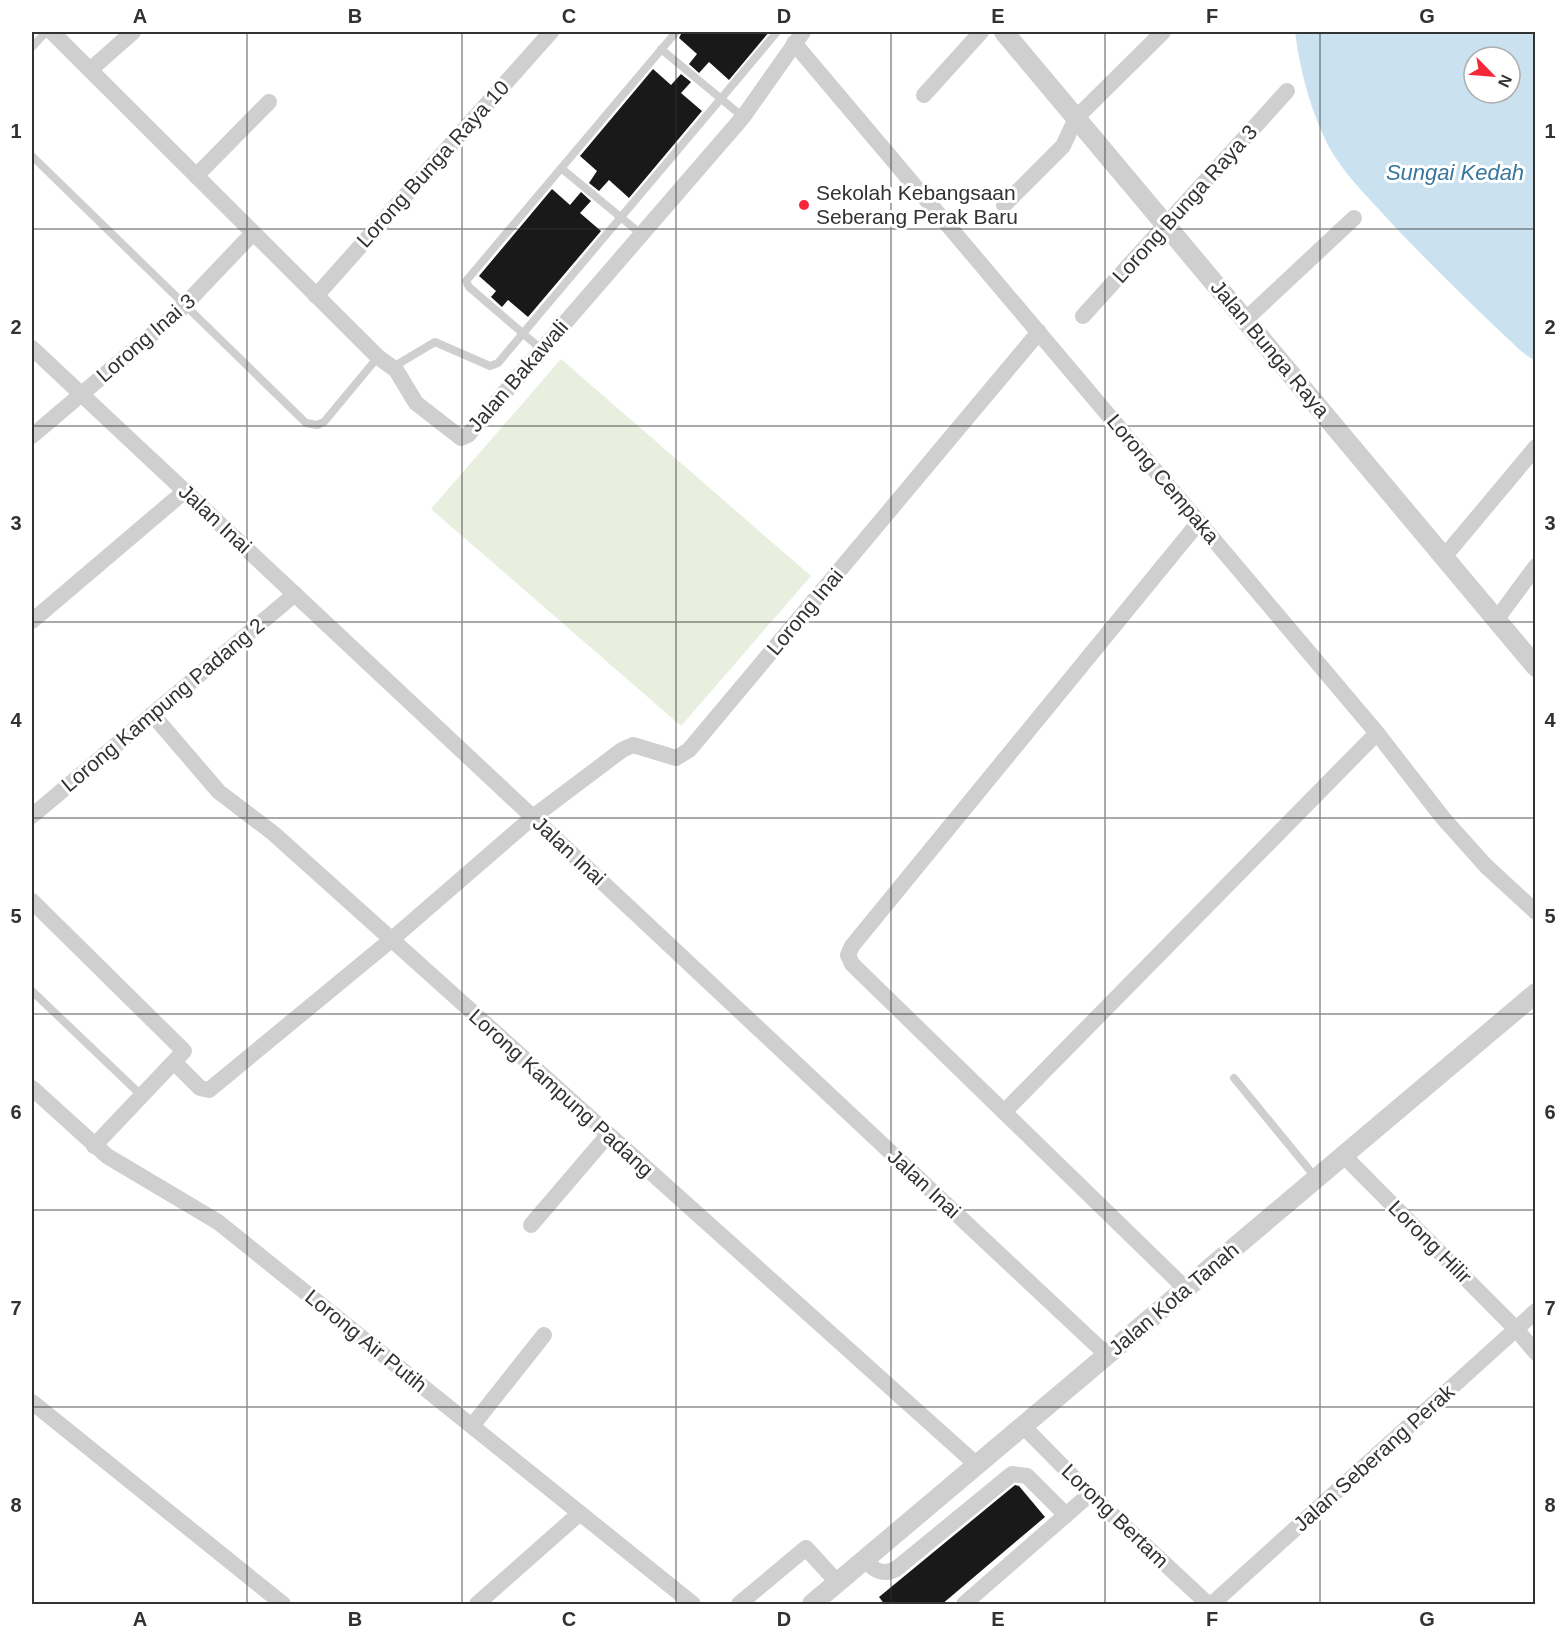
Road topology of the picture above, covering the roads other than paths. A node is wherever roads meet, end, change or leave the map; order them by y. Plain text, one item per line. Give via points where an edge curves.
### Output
1 (46, 32) edge
2 (51, 32) edge
3 (133, 32) edge
4 (551, 32) edge
5 (676, 32) edge
6 (777, 32) edge
7 (981, 32) edge
8 (1004, 32) edge
9 (1163, 32) edge
10 (799, 37) edge
11 (32, 47) edge
12 (661, 49) junction
13 (90, 70) junction
14 (1287, 91) dead end
15 (924, 95) dead end
16 (720, 98) junction
17 (269, 102) dead end
18 (743, 117) junction
19 (1076, 118) junction
20 (32, 156) edge
21 (561, 168) junction
22 (196, 176) junction
23 (1004, 205) dead end
24 (621, 217) junction
25 (1354, 218) dead end
26 (1166, 225) junction
27 (253, 233) junction
28 (641, 234) junction
29 (316, 296) junction
30 (186, 304) junction
31 (1083, 316) dead end
32 (1245, 320) junction
33 (1039, 332) junction
34 (523, 334) junction
35 (32, 348) edge
36 (542, 350) junction
37 (378, 357) junction
38 (393, 366) junction
39 (81, 394) junction
40 (32, 436) edge
41 (1536, 447) edge
42 (185, 491) junction
43 (1199, 522) junction
44 (1444, 557) junction
45 (1536, 566) edge
46 (295, 594) junction
47 (1496, 620) junction
48 (32, 621) edge
49 (1536, 667) edge
50 (152, 714) junction
51 (1377, 733) junction
52 (32, 816) edge
53 (533, 817) junction
54 (32, 901) edge
55 (1536, 912) edge
56 (391, 939) junction
57 (32, 991) edge
58 (1536, 993) edge
59 (175, 1063) junction
60 (1234, 1078) dead end
61 (32, 1088) edge
62 (143, 1096) junction
63 (1004, 1112) junction
64 (608, 1135) junction
65 (94, 1146) junction
66 (1344, 1155) junction
67 (1316, 1178) junction
68 (531, 1225) dead end
69 (1186, 1289) junction
70 (1536, 1311) edge
71 (1516, 1329) junction
72 (544, 1335) dead end
73 (1536, 1353) edge
74 (1107, 1355) junction
75 (32, 1402) edge
76 (472, 1426) junction
77 (1023, 1426) junction
78 (977, 1466) junction
79 (1090, 1494) junction
80 (580, 1513) junction
81 (1066, 1515) junction
82 (865, 1560) junction
83 (838, 1583) junction
84 (283, 1605) edge
85 (477, 1605) edge
86 (693, 1605) edge
87 (739, 1605) edge
88 (812, 1605) edge
89 (964, 1605) edge
90 (1210, 1605) edge

1 - 11 lane
2 - 13 street, Jalan Bakawali
3 - 13 street
4 - 29 street, Lorong Bunga Raya 10
5 - 12 lane
6 - 16 lane
7 - 15 street
8 - 19 street, Jalan Bunga Raya
9 - 19 street
10 - 18 street, Jalan Bakawali
10 - 33 street, Lorong Cempaka
12 - 16 lane
12 - 21 lane
13 - 22 street, Jalan Bakawali
14 - 26 street, Lorong Bunga Raya 3
16 - 18 lane
16 - 24 lane
17 - 22 street
18 - 28 street, Jalan Bakawali
19 - 23 street via 1064,146
19 - 26 street, Jalan Bunga Raya
20 - 30 lane
21 - 24 lane
21 - 34 lane via 466,281
22 - 27 street, Jalan Bakawali
24 - 28 lane
24 - 34 lane
25 - 32 street
26 - 31 street, Lorong Bunga Raya 3
26 - 32 street, Jalan Bunga Raya
27 - 29 street, Jalan Bakawali
27 - 30 street, Lorong Inai 3
28 - 36 street, Jalan Bakawali
29 - 37 street, Jalan Bakawali
30 - 37 lane via 306,423 317,426 324,422
30 - 39 street, Lorong Inai 3
32 - 44 street, Jalan Bunga Raya
33 - 43 street, Lorong Cempaka
33 - 53 street, Lorong Inai via 689,750 676,758 627,747
34 - 36 lane
34 - 38 lane via 495,366 435,342
35 - 39 street, Jalan Inai
36 - 38 street, Jalan Bakawali via 468,435 461,438 416,403
37 - 38 street, Jalan Bakawali
39 - 40 street, Lorong Inai 3
39 - 42 street, Jalan Inai
41 - 44 street
42 - 46 street, Jalan Inai
42 - 48 street
43 - 51 street, Lorong Cempaka
43 - 63 street via 850,950 852,964
44 - 47 street, Jalan Bunga Raya
45 - 47 street
46 - 50 street, Lorong Kampung Padang 2
46 - 53 street, Jalan Inai
47 - 49 street, Jalan Bunga Raya
50 - 52 street, Lorong Kampung Padang 2
50 - 56 street, Lorong Kampung Padang via 219,792 259,821
51 - 55 street, Lorong Cempaka via 1443,818 1486,866
51 - 63 street
53 - 56 street, Lorong Inai
53 - 74 street, Jalan Inai
54 - 59 street via 182,1047 183,1054
56 - 59 street, Lorong Inai via 209,1090 200,1088
56 - 64 street, Lorong Kampung Padang
57 - 62 lane
58 - 66 street, Jalan Kota Tanah
59 - 62 street
60 - 67 lane
61 - 65 street, Lorong Air Putih
62 - 65 street
63 - 69 street
64 - 68 street
64 - 78 street, Lorong Kampung Padang
65 - 76 street, Lorong Air Putih via 218,1222
66 - 67 street, Jalan Kota Tanah
66 - 71 street, Lorong Hilir
67 - 69 street, Jalan Kota Tanah
69 - 74 street, Jalan Kota Tanah
70 - 71 street, Jalan Seberang Perak
71 - 73 street, Lorong Hilir
71 - 90 street, Jalan Seberang Perak
72 - 76 street
74 - 77 street, Jalan Kota Tanah
75 - 84 street
76 - 80 street, Lorong Air Putih
77 - 78 street, Jalan Kota Tanah
77 - 79 street, Lorong Bertam
78 - 82 street, Jalan Kota Tanah
79 - 81 street
79 - 90 street, Lorong Bertam
80 - 85 street
80 - 86 street, Lorong Air Putih
81 - 82 street via 1027,1476 1012,1474 896,1569 881,1572
81 - 89 street
82 - 83 street, Jalan Kota Tanah
83 - 87 street via 806,1548
83 - 88 street, Jalan Kota Tanah

